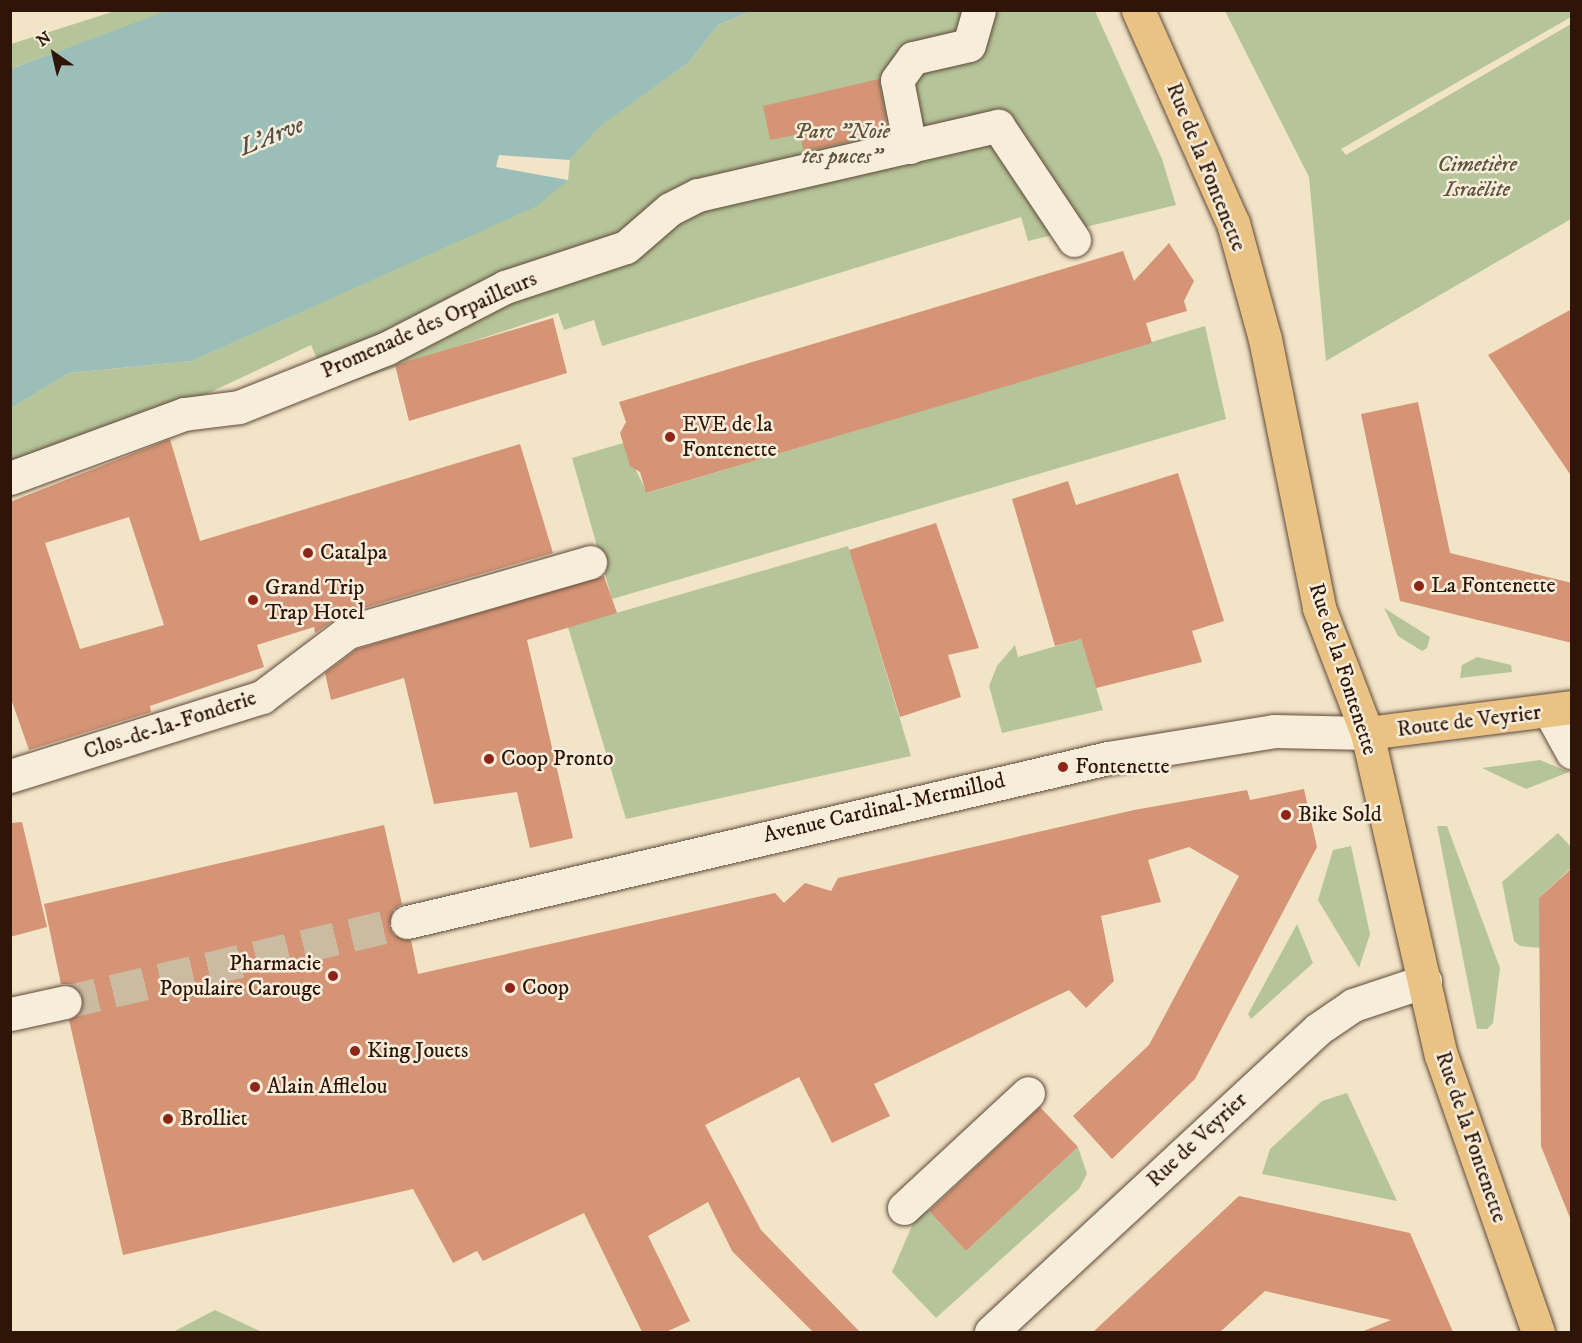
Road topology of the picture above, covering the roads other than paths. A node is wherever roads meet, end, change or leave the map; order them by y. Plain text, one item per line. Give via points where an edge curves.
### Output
1 (979, 10) edge
2 (1138, 10) edge
3 (910, 147) junction
4 (1074, 240) dead end
5 (10, 478) edge
6 (590, 562) dead end
7 (1561, 710) edge
8 (1367, 733) junction
9 (1572, 752) edge
10 (10, 776) edge
11 (407, 922) tunnel mouth
12 (1425, 981) junction
13 (65, 1002) tunnel mouth
14 (10, 1014) edge
15 (1028, 1093) dead end
16 (904, 1208) dead end
17 (991, 1332) edge
18 (1538, 1332) edge

1 - 3 street via 969,45 913,58 897,80
2 - 8 main road, Rue de la Fontenette via 1233,223 1265,339 1319,608
3 - 4 street, Promenade des Orpailleurs via 998,126
3 - 5 street, Promenade des Orpailleurs via 698,195 670,208 626,247 505,286 387,348 239,407 184,414
6 - 10 street, Clos-de-la-Fonderie via 348,632 262,697
7 - 8 main road, Route de Veyrier
7 - 9 street
8 - 11 street, Avenue Cardinal-Mermillod via 1274,731 1108,758
8 - 12 main road, Rue de la Fontenette
12 - 17 street, Rue de Veyrier via 1353,1005 1324,1024
12 - 18 main road, Rue de la Fontenette via 1451,1085
13 - 14 street
15 - 16 street

